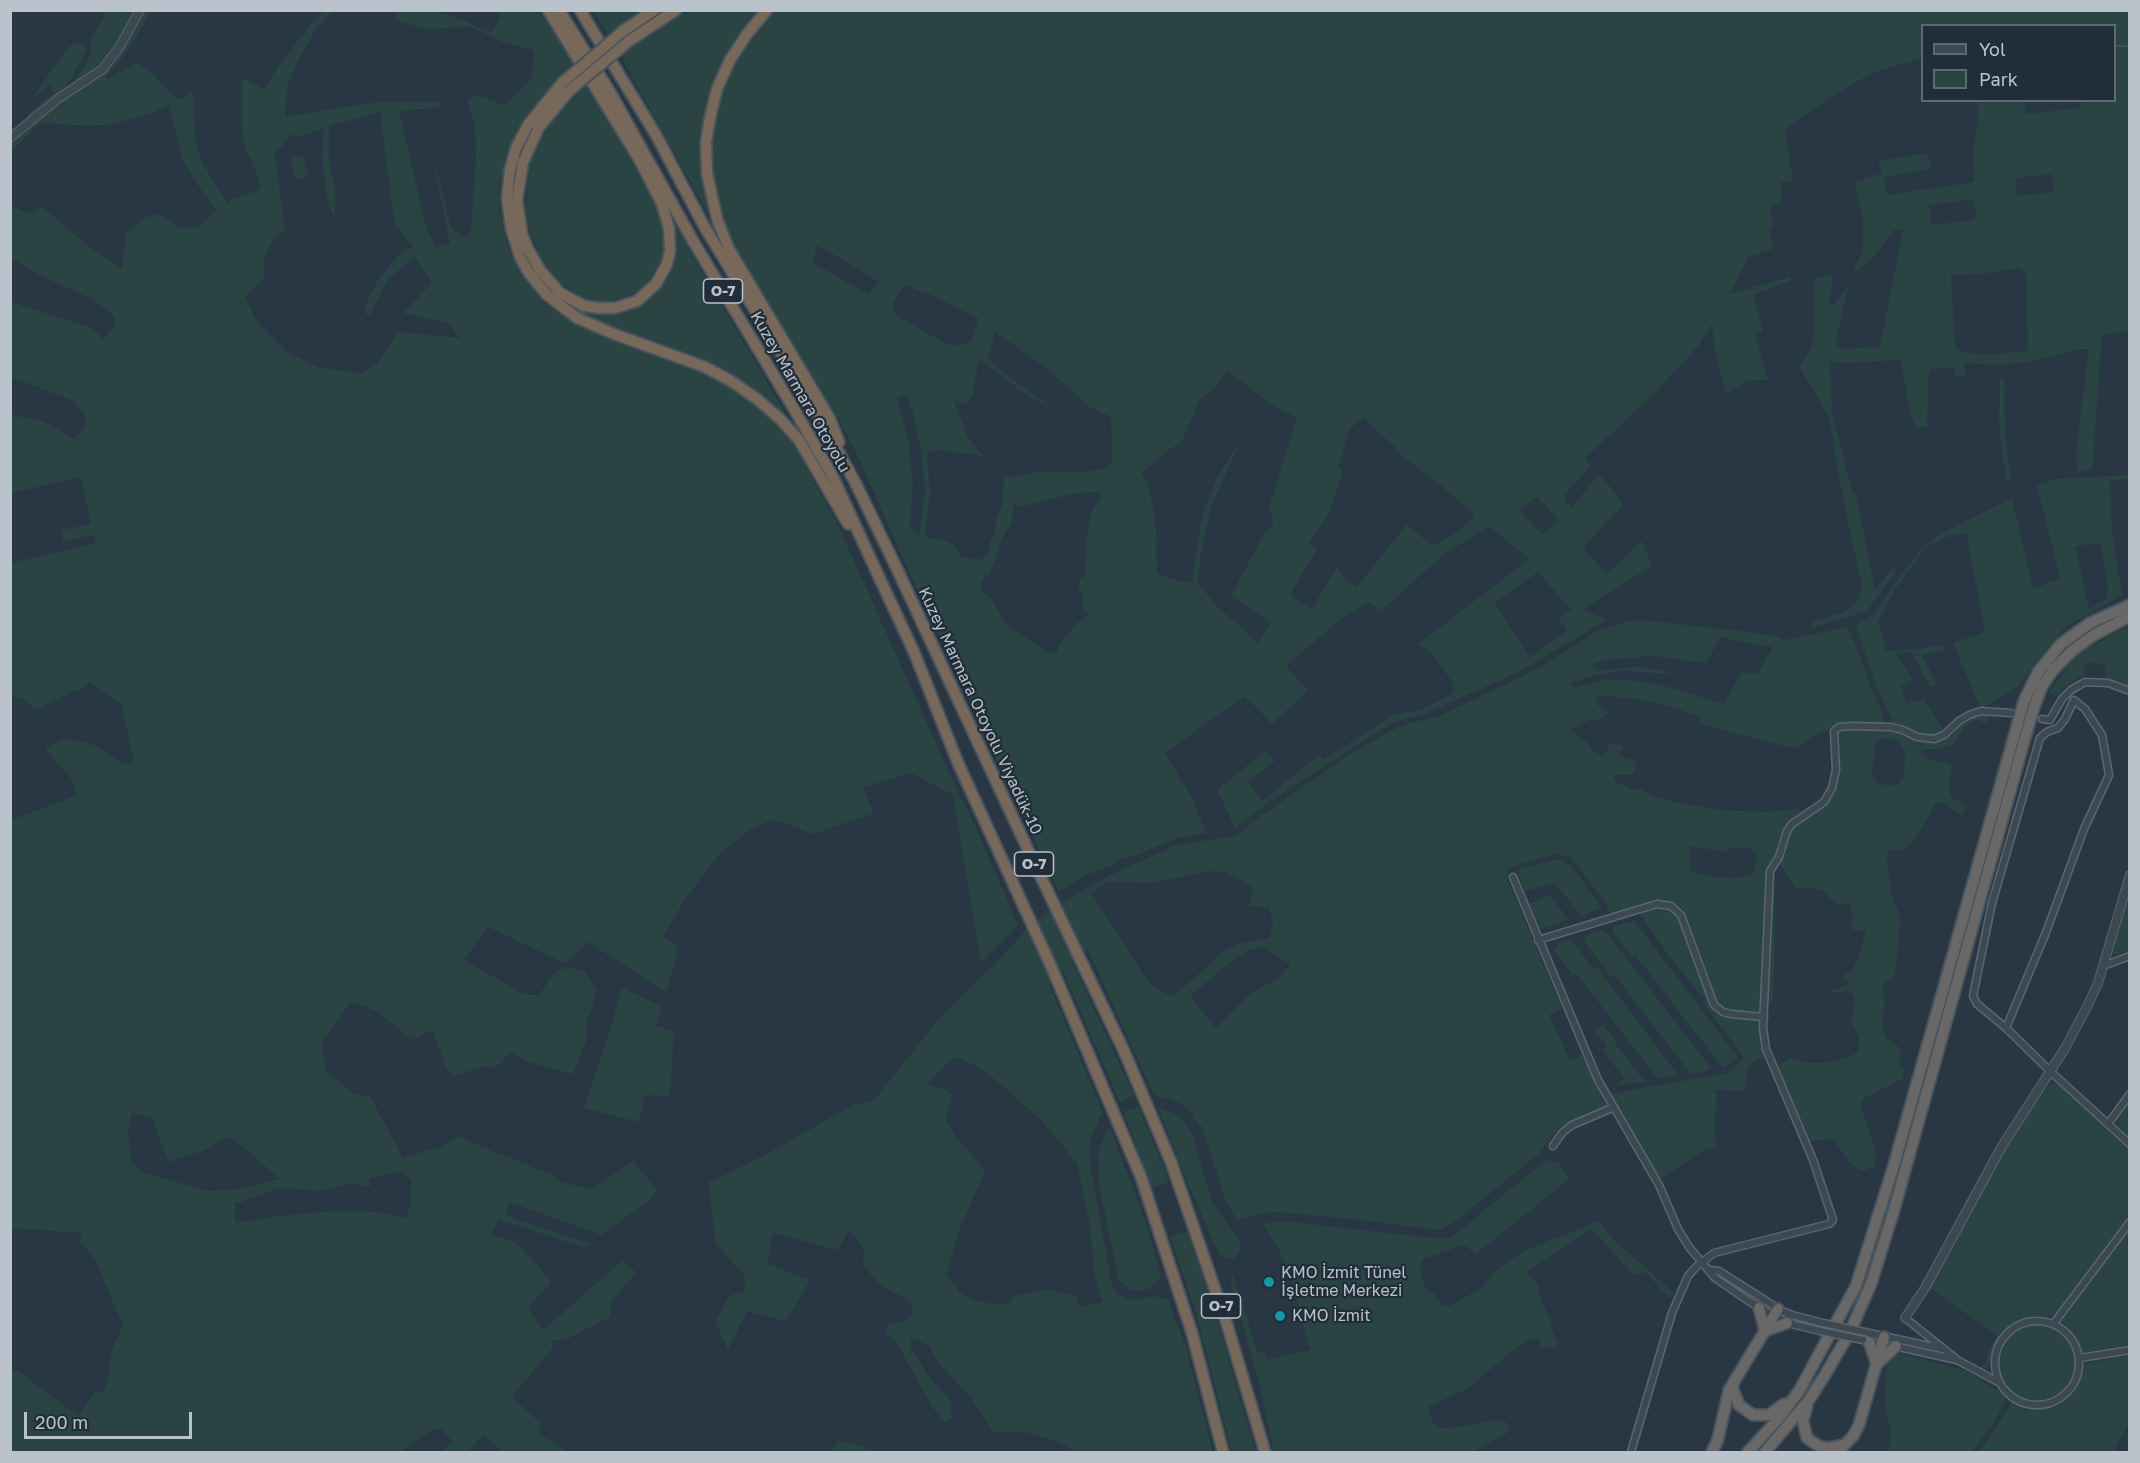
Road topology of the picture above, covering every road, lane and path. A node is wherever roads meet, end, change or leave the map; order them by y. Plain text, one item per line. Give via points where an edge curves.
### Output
1 (140, 10) edge
2 (548, 10) edge
3 (559, 10) edge
4 (580, 10) edge
5 (654, 10) edge
6 (676, 10) edge
7 (767, 10) edge
8 (626, 36) junction
9 (566, 87) junction
10 (10, 138) edge
11 (856, 484) junction
12 (896, 567) joint
13 (879, 577) junction
14 (2130, 605) edge
15 (2130, 616) edge
16 (2130, 691) edge
17 (2011, 713) tunnel mouth
18 (2042, 719) dead end
19 (2130, 875) edge
20 (1513, 877) dead end
21 (1538, 940) junction
22 (2130, 956) edge
23 (2103, 966) junction
24 (1764, 1017) junction
25 (2006, 1028) junction
26 (2050, 1071) junction
27 (2130, 1094) edge
28 (1612, 1108) junction
29 (2108, 1124) junction
30 (2130, 1144) edge
31 (1552, 1146) dead end
32 (2130, 1222) edge
33 (1701, 1261) junction
34 (1710, 1270) junction
35 (1759, 1308) junction
36 (1776, 1313) junction
37 (1905, 1318) joint
38 (1787, 1323) junction
39 (2054, 1323) junction
40 (1766, 1331) junction
41 (1867, 1338) junction
42 (1883, 1340) junction
43 (1896, 1346) junction
44 (1944, 1349) junction
45 (2130, 1350) edge
46 (2080, 1358) junction
47 (1959, 1361) junction
48 (1877, 1365) junction
49 (1734, 1381) junction
50 (2000, 1383) junction
51 (1798, 1391) junction
52 (1809, 1400) junction
53 (1842, 1448) edge
54 (1223, 1452) edge
55 (1265, 1452) edge
56 (1630, 1452) edge
57 (1712, 1452) edge
58 (1748, 1452) edge
59 (1765, 1452) edge

1 - 10 street via 103,69
2 - 9 highway via 639,159 666,215 670,239 667,264 648,293 627,304 584,306 560,293 540,270 522,234 517,200 523,162
3 - 13 highway, Kuzey Marmara Otoyolu / O-7 via 800,418 833,477
4 - 11 highway, Kuzey Marmara Otoyolu / O-7
5 - 8 highway
6 - 8 highway
7 - 11 highway via 730,60 717,89 706,142 706,173 729,249 830,419
8 - 9 highway, bridge
9 - 13 highway via 528,125 510,170 510,228 530,273 547,295 577,318 705,367 769,408 803,447
11 - 12 highway, Kuzey Marmara Otoyolu / O-7
12 - 55 highway, Kuzey Marmara Otoyolu Viyadük-10 / O-7 via 1124,1052 1171,1162 1226,1321
13 - 54 highway, O-7 via 1140,1177 1192,1333
14 - 51 highway via 2090,623 2061,644 2038,672 2024,701 1871,1243 1852,1294
15 - 52 highway via 2073,650 2042,686 1871,1284 1849,1334
16 - 18 street via 2108,683 2085,682 2062,699 2050,720
17 - 24 street via 1981,711 1969,715 1934,739 1891,727 1851,726 1834,731 1836,770 1832,788 1824,802 1792,824 1770,871
19 - 23 street
20 - 21 street
21 - 24 street via 1657,904 1671,906 1681,915 1717,1009
21 - 28 street
22 - 23 street
23 - 26 street via 2088,1005
24 - 33 street via 1766,1049 1813,1160 1833,1220 1830,1224 1714,1253
25 - 25 street via 2080,838 2109,775 2102,735 2074,700 2058,728 2040,738 1992,903 1973,996 1977,1005
25 - 26 street
26 - 29 street
26 - 37 street via 2002,1146
27 - 29 street
28 - 31 street via 1572,1125
28 - 33 street via 1659,1185 1677,1229
29 - 30 street
32 - 39 street
33 - 34 street
33 - 56 street via 1688,1276 1672,1311
34 - 35 street via 1715,1278
34 - 36 street via 1719,1271
35 - 36 street
35 - 40 highway
36 - 38 street
36 - 40 highway
36 - 41 street, bridge
37 - 44 street
38 - 40 highway
38 - 41 street, bridge
39 - 46 street via 2076,1344
39 - 50 street via 2029,1321 2006,1334 1995,1358
40 - 49 highway
41 - 42 street
41 - 48 highway
42 - 43 street
42 - 44 street
42 - 48 highway
43 - 47 street
43 - 48 highway
44 - 47 street
45 - 46 street
46 - 50 street via 2079,1371 2068,1392 2046,1404 2022,1402
47 - 50 street
48 - 53 highway via 1859,1425
49 - 51 highway via 1739,1405 1753,1415 1769,1415
49 - 57 highway
51 - 58 highway
52 - 53 highway via 1803,1421 1807,1438 1820,1447
52 - 59 highway

